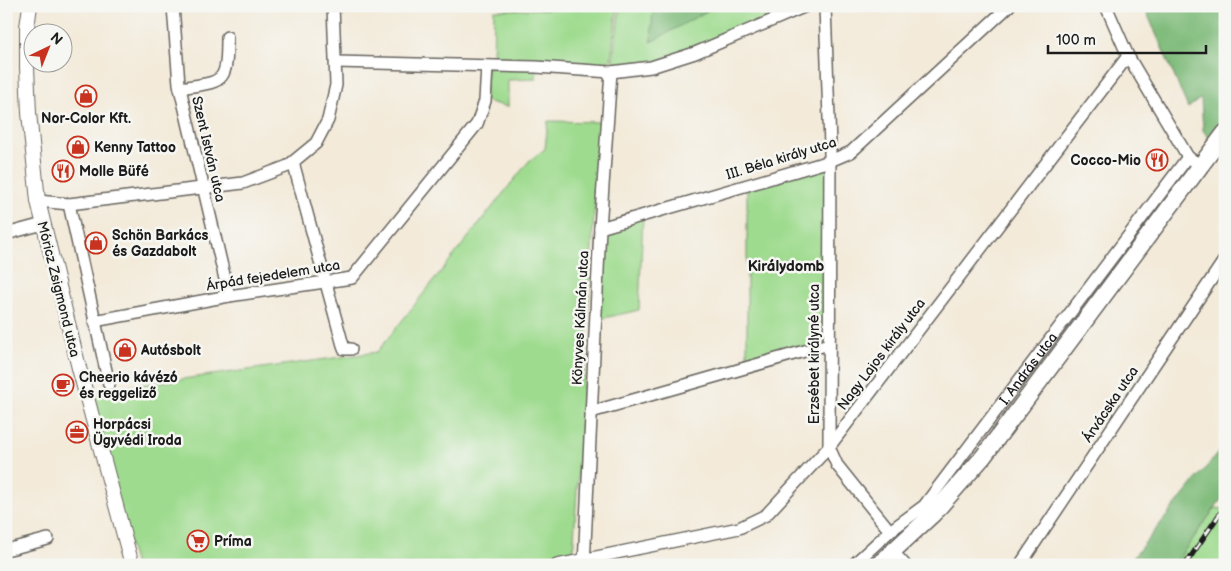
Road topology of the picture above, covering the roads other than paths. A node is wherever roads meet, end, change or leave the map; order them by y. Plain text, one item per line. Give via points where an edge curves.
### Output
1 (30, 6) edge
2 (173, 6) edge
3 (333, 6) edge
4 (806, 6) edge
5 (825, 6) edge
6 (1009, 6) edge
7 (1106, 6) edge
8 (227, 37) dead end
9 (1128, 56) junction
10 (336, 62) junction
11 (487, 67) junction
12 (611, 72) junction
13 (180, 88) junction
14 (1225, 133) edge
15 (830, 161) junction
16 (1194, 161) junction
17 (293, 162) junction
18 (203, 188) junction
19 (38, 201) junction
20 (69, 204) junction
21 (43, 224) junction
22 (600, 228) junction
23 (6, 234) edge
24 (1225, 259) edge
25 (326, 283) junction
26 (229, 296) junction
27 (94, 321) junction
28 (829, 344) junction
29 (351, 349) dead end
30 (109, 384) dead end
31 (591, 412) junction
32 (829, 447) junction
33 (890, 531) junction
34 (48, 539) dead end
35 (6, 550) edge
36 (893, 552) junction
37 (584, 562) edge
38 (132, 565) edge
39 (557, 565) edge
40 (853, 565) edge
41 (878, 565) edge
42 (905, 565) edge
43 (1020, 565) edge

1 - 19 street, Móricz Zsigmond utca via 26,67
2 - 13 street, Szent István utca
3 - 10 street
4 - 12 street via 695,53 651,67
5 - 15 street, Erzsébet királyné utca
6 - 15 street, III. Béla király utca via 851,152
7 - 9 street
8 - 13 street via 227,64 223,75 215,82
9 - 16 street
9 - 32 street, Nagy Lajos király utca
10 - 11 street
10 - 17 street via 336,85 328,120 316,143
11 - 12 street
11 - 25 street, Árpád fejedelem utca via 485,101 477,124 352,278
12 - 22 street, Könyves Kálmán utca
13 - 18 street, Szent István utca
14 - 16 main road
15 - 22 street, III. Béla király utca
15 - 28 street, Erzsébet királyné utca
16 - 33 street, I. András utca via 924,506
16 - 36 main road, I. András utca via 982,457 933,514
17 - 18 street via 243,183
17 - 25 street
18 - 20 street
18 - 26 street, Szent István utca
19 - 20 street
19 - 21 street, Móricz Zsigmond utca
20 - 27 street
21 - 23 street
21 - 38 street, Móricz Zsigmond utca
22 - 31 street, Könyves Kálmán utca
24 - 43 street, Árvácska utca
25 - 26 street, Árpád fejedelem utca
25 - 29 street via 344,349
26 - 27 street, Árpád fejedelem utca
27 - 30 street
28 - 31 street
28 - 32 street, Erzsébet királyné utca
31 - 37 street, Könyves Kálmán utca
32 - 33 street, Erzsébet királyné utca via 837,465
32 - 37 street, Nagy Lajos király utca via 766,515 739,528
33 - 40 street, I. András utca
34 - 35 street
36 - 41 main road, I. András utca
36 - 42 street
37 - 39 street, Nagy Lajos király utca

